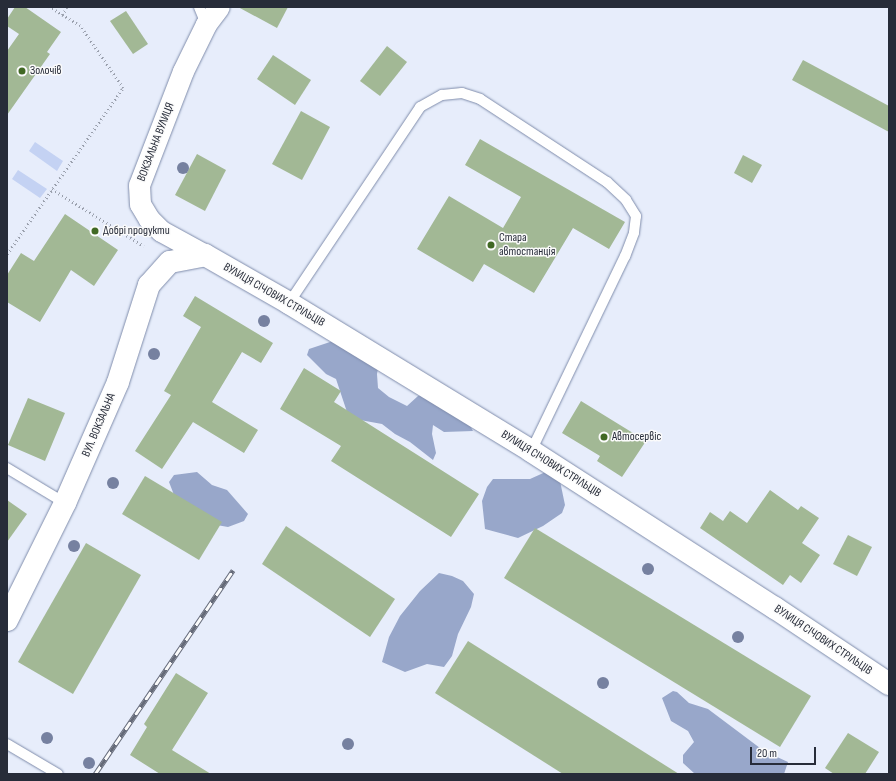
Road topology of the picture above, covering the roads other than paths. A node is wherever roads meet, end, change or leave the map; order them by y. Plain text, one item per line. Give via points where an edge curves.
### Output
1 (219, 7) edge
2 (202, 15) edge
3 (205, 255) junction
4 (290, 303) junction
5 (532, 450) junction
6 (7, 468) edge
7 (65, 503) junction
8 (7, 620) edge
9 (889, 684) edge
10 (7, 744) edge
11 (58, 774) edge

1 - 2 street, ВОКЗАЛЬНА ВУЛИЦЯ
2 - 3 street, ВОКЗАЛЬНА ВУЛИЦЯ via 139,185 140,204 149,219 161,231
3 - 4 street, ВУЛИЦЯ СІЧОВИХ СТРІЛЬЦІВ
3 - 7 street, ВУЛ. ВОКЗАЛЬНА via 170,262 149,285 118,382
4 - 5 street, ВУЛИЦЯ СІЧОВИХ СТРІЛЬЦІВ
4 - 5 lane via 420,107 442,95 462,94 480,99 607,182 626,200 636,216 634,233 625,256
5 - 9 street, ВУЛИЦЯ СІЧОВИХ СТРІЛЬЦІВ
6 - 7 lane
7 - 8 street, ВУЛ. ВОКЗАЛЬНА
10 - 11 lane

